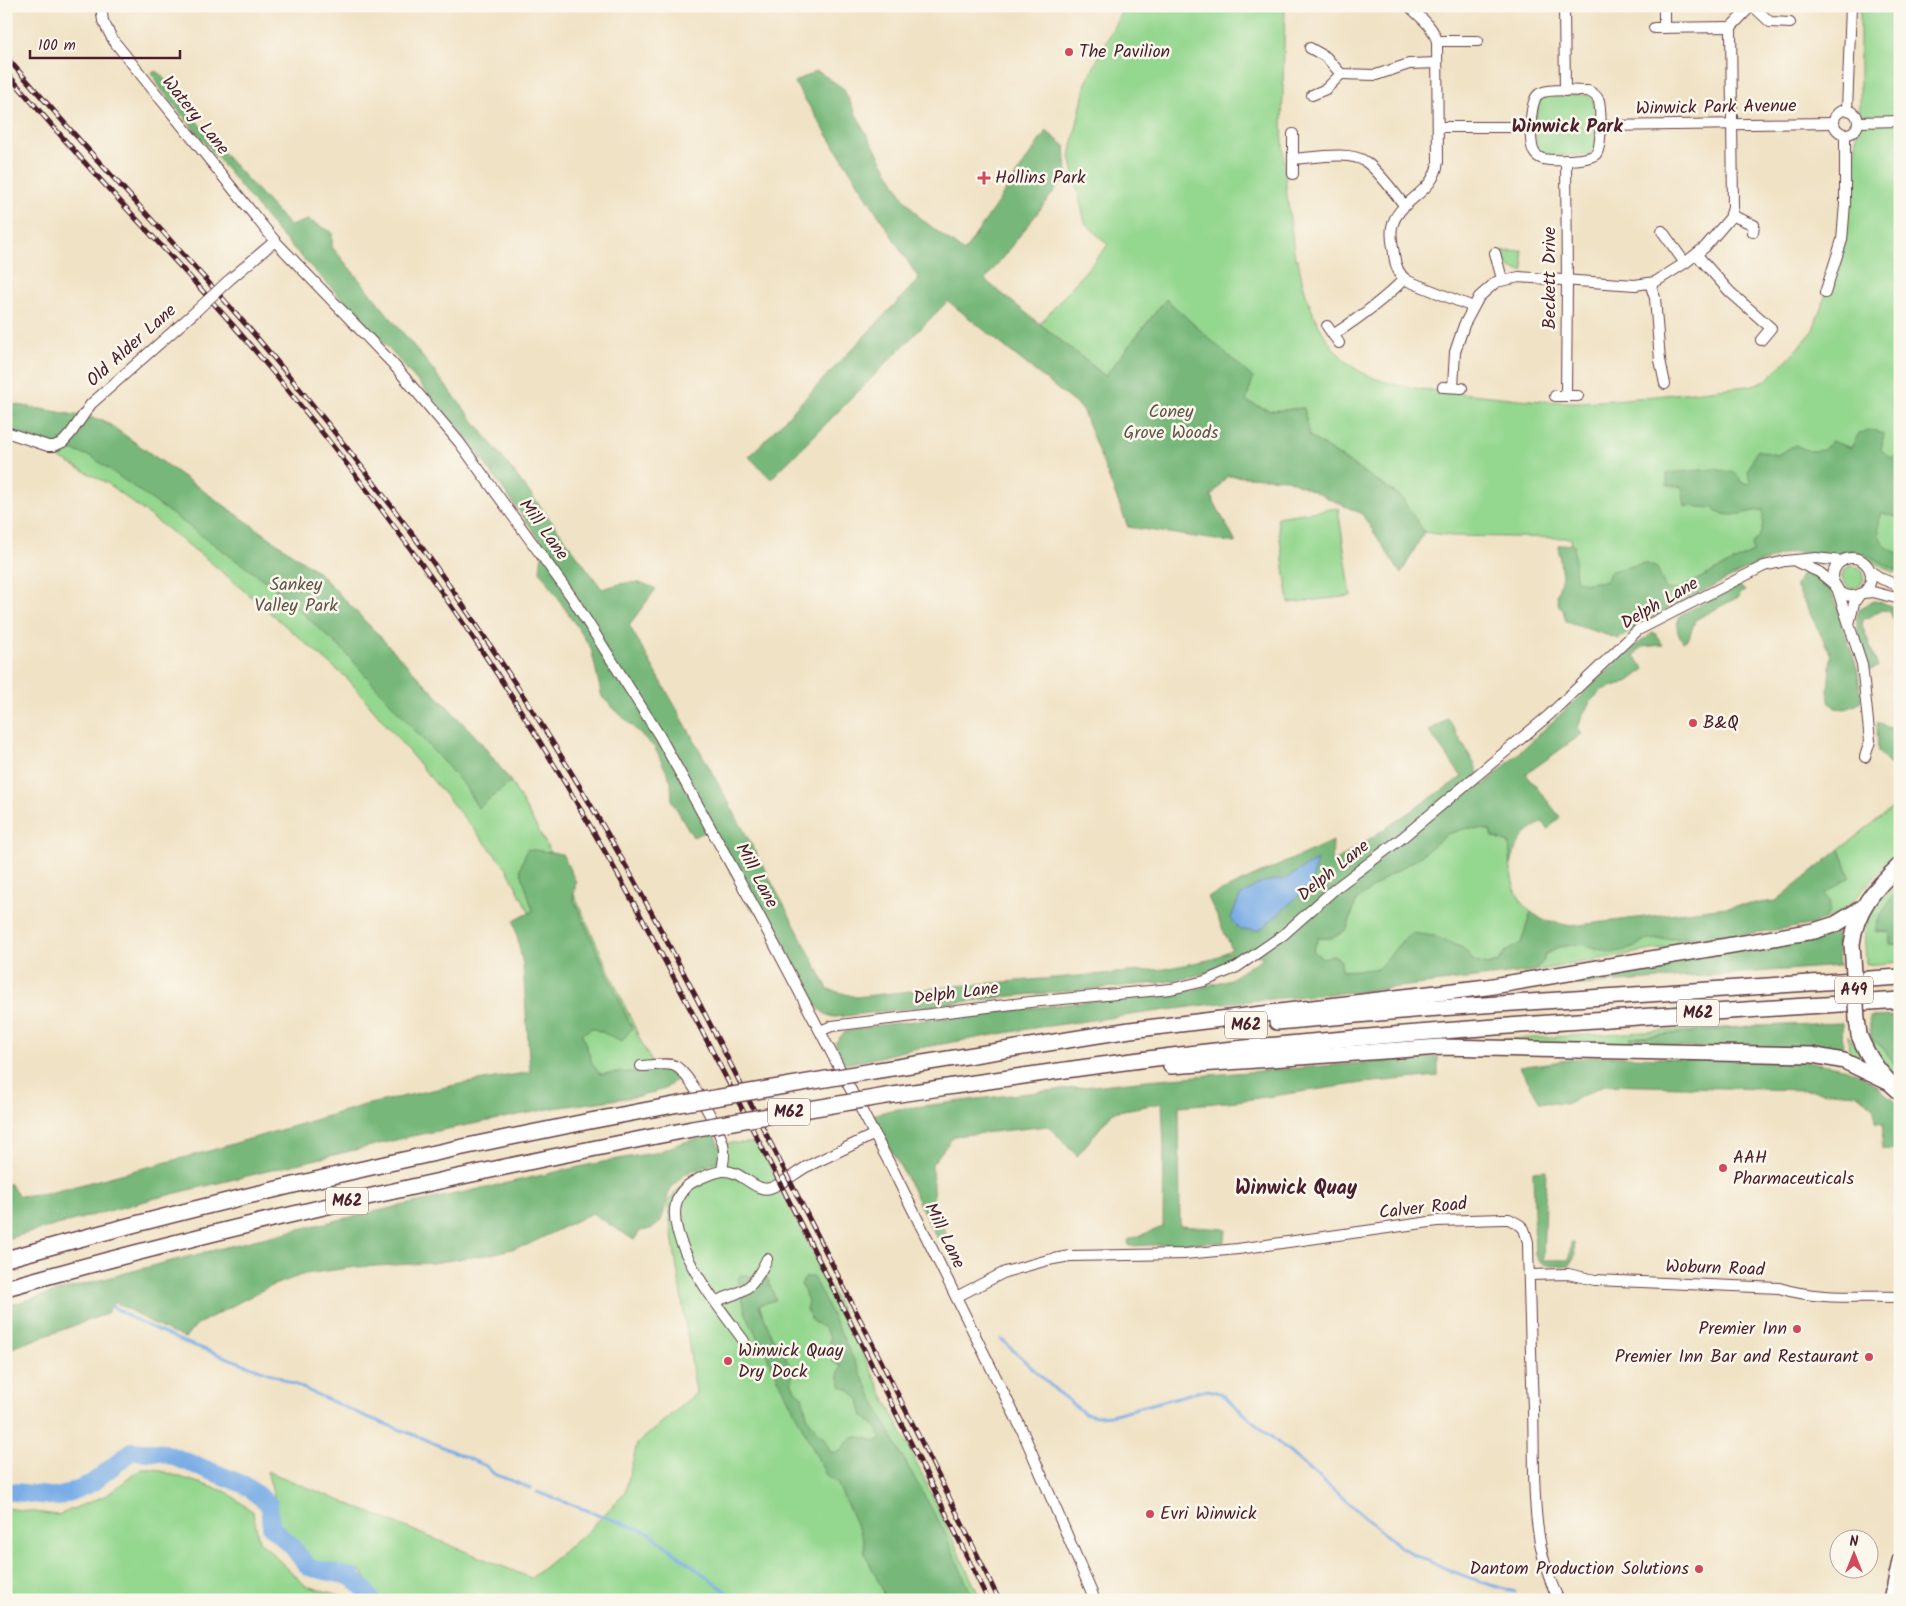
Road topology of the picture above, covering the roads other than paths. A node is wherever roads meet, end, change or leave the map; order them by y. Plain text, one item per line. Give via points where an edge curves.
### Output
1 (101, 6) edge
2 (1409, 6) edge
3 (1564, 6) edge
4 (1752, 6) edge
5 (1851, 6) edge
6 (1664, 11) dead end
7 (1790, 23) dead end
8 (1731, 27) junction
9 (1478, 41) dead end
10 (1437, 42) junction
11 (1310, 48) dead end
12 (1436, 63) junction
13 (1341, 74) junction
14 (1565, 91) junction
15 (1312, 95) dead end
16 (1847, 110) junction
17 (1900, 121) edge
18 (1833, 122) junction
19 (1858, 122) junction
20 (1731, 124) junction
21 (1600, 126) junction
22 (1438, 127) junction
23 (1532, 127) junction
24 (1293, 134) dead end
25 (1845, 134) junction
26 (1293, 159) junction
27 (1566, 160) junction
28 (1293, 174) dead end
29 (1405, 206) junction
30 (1731, 215) junction
31 (1754, 226) dead end
32 (1661, 230) dead end
33 (275, 241) junction
34 (1494, 252) dead end
35 (1697, 255) junction
36 (1685, 263) junction
37 (1404, 279) junction
38 (1502, 279) junction
39 (1567, 281) junction
40 (1650, 283) junction
41 (1826, 293) dead end
42 (1473, 307) junction
43 (1334, 335) dead end
44 (1761, 340) dead end
45 (1666, 384) dead end
46 (1452, 387) dead end
47 (1555, 396) dead end
48 (1566, 396) junction
49 (1578, 396) dead end
50 (6, 432) edge
51 (1794, 560) junction
52 (1842, 561) junction
53 (1870, 571) junction
54 (1898, 584) edge
55 (1836, 587) junction
56 (1862, 593) junction
57 (1899, 600) edge
58 (1849, 625) junction
59 (1865, 757) dead end
60 (1900, 865) edge
61 (1862, 908) junction
62 (1900, 977) edge
63 (1900, 1000) edge
64 (820, 1031) junction
65 (990, 1054) junction
66 (641, 1066) dead end
67 (999, 1080) junction
68 (1895, 1088) edge
69 (875, 1134) junction
70 (722, 1171) junction
71 (6, 1259) edge
72 (767, 1259) dead end
73 (1529, 1275) junction
74 (6, 1288) edge
75 (956, 1297) junction
76 (1900, 1297) edge
77 (716, 1301) junction
78 (744, 1341) dead end
79 (1900, 1561) edge
80 (1096, 1600) edge
81 (1559, 1600) edge
82 (1892, 1600) edge

1 - 33 street, Watery Lane via 103,21 113,40
2 - 10 street via 1433,30
3 - 14 street
4 - 7 street via 1770,22
4 - 8 street
5 - 16 street
6 - 8 street via 1659,28
8 - 20 street
9 - 10 street
10 - 12 street
11 - 13 street via 1326,57
12 - 13 street via 1409,64 1376,75
12 - 22 street
13 - 15 street via 1326,89
14 - 21 street via 1588,91 1596,96
14 - 23 street via 1543,92 1535,97
16 - 18 street via 1837,113
16 - 19 street via 1856,115
17 - 19 street
18 - 20 street, Winwick Park Avenue
18 - 25 street via 1836,129
19 - 25 street via 1856,129
20 - 21 street, Winwick Park Avenue
20 - 30 street
21 - 27 street via 1600,145 1595,154 1587,159
22 - 23 street
22 - 29 street via 1435,176
23 - 27 street via 1533,148 1537,156
24 - 26 street
25 - 41 street via 1846,204 1842,240
26 - 28 street
26 - 29 street via 1360,158 1370,165
27 - 39 street, Beckett Drive
29 - 37 street via 1394,222 1392,237 1396,264
30 - 31 street
30 - 35 street
32 - 36 street
33 - 50 street, Old Alder Lane, bridge via 91,404 63,442 48,446
33 - 64 street, Mill Lane via 432,409 570,596 659,735
34 - 38 street
35 - 36 street
35 - 44 street via 1730,292 1775,331
36 - 40 street
37 - 42 street
37 - 43 street via 1369,311
38 - 39 street via 1530,277
38 - 42 street via 1489,286
39 - 40 street
39 - 48 street, Beckett Drive
40 - 45 street via 1655,303 1660,366
42 - 46 street via 1455,352
47 - 48 street
48 - 49 street
51 - 52 street, Delph Lane
51 - 55 street via 1819,572
51 - 64 street, Delph Lane via 1764,566 1638,630 1548,716 1416,826 1265,949 1222,974 1171,989 965,1009 832,1026
52 - 53 street via 1858,559
52 - 55 street via 1834,575
53 - 54 street
53 - 56 street via 1869,585
55 - 56 street via 1848,595
55 - 58 street
56 - 57 street via 1873,592
56 - 58 street via 1854,604
58 - 59 street via 1862,664 1867,705 1870,741
60 - 61 highway, A49
61 - 65 highway via 1836,924 1814,931 1487,987 1130,1030
61 - 68 highway, A49, bridge via 1852,944 1856,1019 1870,1059
62 - 65 highway, M62 via 1424,1009 1206,1029
63 - 67 highway, M62 via 1416,1033 1149,1058
64 - 69 street, Mill Lane
65 - 71 highway, M62, bridge via 556,1127 225,1201
66 - 70 street via 675,1066 694,1085 723,1143
67 - 68 highway via 1239,1060 1441,1048 1812,1055 1844,1061
67 - 74 highway, M62, bridge via 692,1129 409,1187 207,1235
69 - 70 street via 804,1168 771,1188 764,1189 733,1172
69 - 75 street, Mill Lane
70 - 77 street via 689,1184 680,1192 674,1212 687,1255
72 - 77 street via 749,1287
73 - 75 street, Calver Road via 1528,1242 1520,1225 1509,1219 1459,1220 1184,1254 1070,1256 1005,1272
73 - 76 street, Woburn Road via 1568,1274 1595,1280 1778,1288 1821,1296
73 - 81 street, Calver Road via 1539,1542
75 - 80 street, Mill Lane via 1022,1430
77 - 78 street
79 - 82 highway

